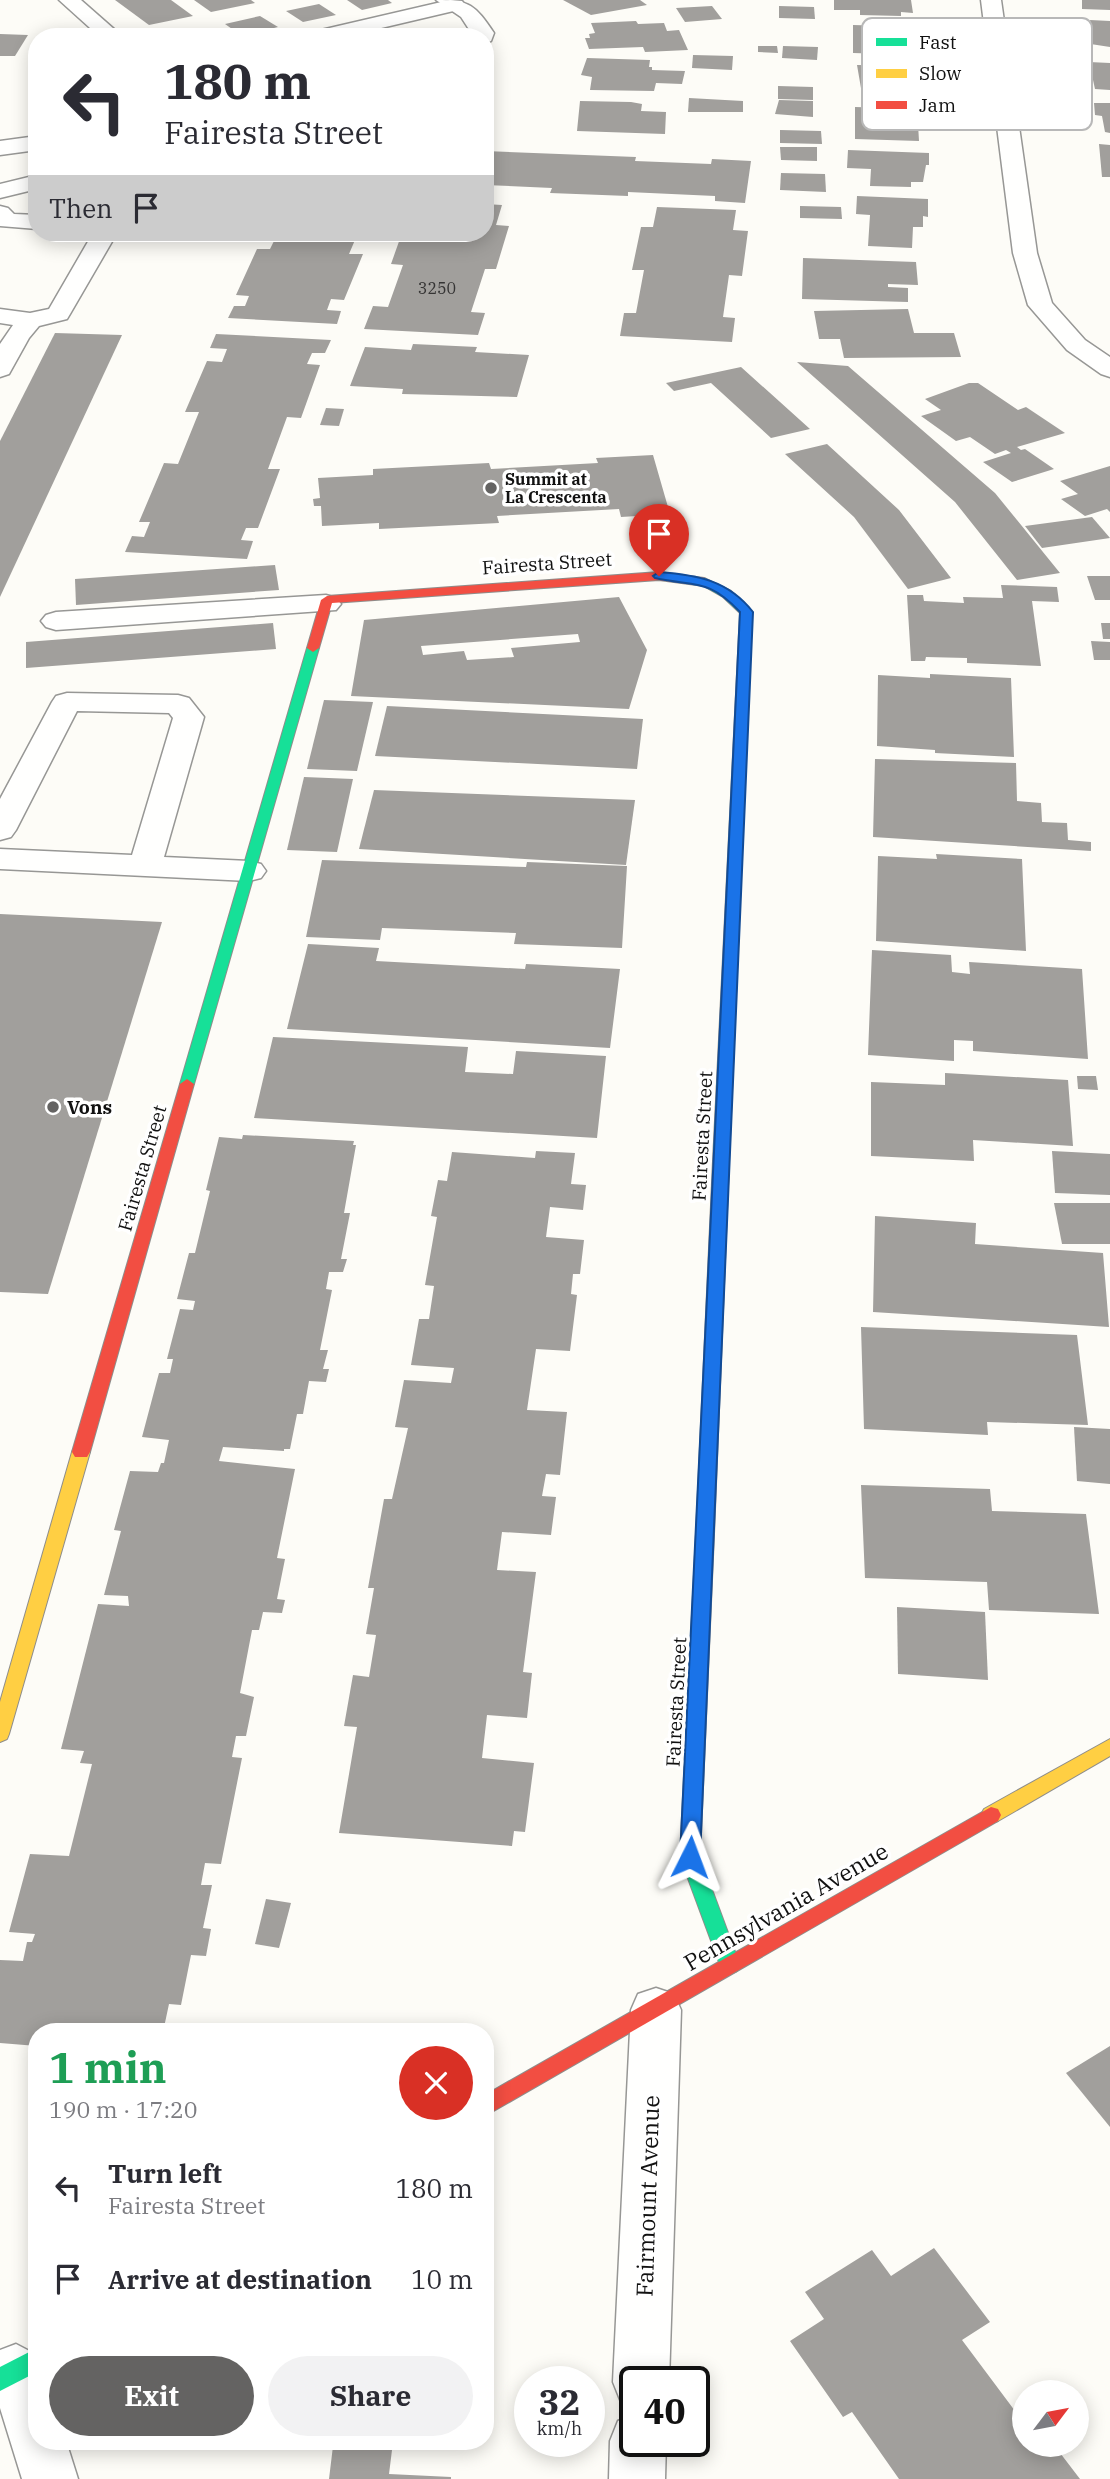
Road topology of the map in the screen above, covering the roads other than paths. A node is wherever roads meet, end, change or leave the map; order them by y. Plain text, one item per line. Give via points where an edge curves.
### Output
1 (69, 0) edge
2 (991, 0) edge
3 (450, 3) edge
4 (993, 18) edge
5 (102, 28) edge
6 (350, 28) edge
7 (480, 28) edge
8 (1008, 130) edge
9 (28, 144) edge
10 (0, 148) edge
11 (28, 184) edge
12 (0, 191) edge
13 (28, 223) edge
14 (2, 224) edge
15 (99, 242) edge
16 (0, 316) edge
17 (30, 320) junction
18 (0, 369) edge
19 (1110, 369) edge
20 (326, 604) junction
21 (56, 621) dead end
22 (0, 830) edge
23 (0, 859) edge
24 (145, 867) junction
25 (249, 871) junction
26 (0, 1734) edge
27 (1110, 1747) edge
28 (730, 1965) junction
29 (656, 2010) junction
30 (494, 2101) edge
31 (641, 2366) edge
32 (18, 2370) edge
33 (28, 2406) edge
34 (41, 2450) edge
35 (637, 2457) edge
36 (50, 2479) edge
37 (636, 2479) edge

1 - 5 street
2 - 4 street
3 - 6 street
3 - 7 street via 468,13
8 - 19 street via 1025,253 1040,305 1076,345
9 - 10 street
11 - 12 street
13 - 14 street
15 - 17 street via 58,314
16 - 17 street
17 - 18 street
20 - 21 street
20 - 25 street, Fairesta Street
20 - 28 street, Fairesta Street via 327,600 659,576 712,583 747,612 690,1857
22 - 24 street via 68,702 178,704 189,717
23 - 24 street
24 - 25 street
25 - 26 street, Fairesta Street
27 - 28 street, Pennsylvania Avenue
28 - 29 street, Pennsylvania Avenue
29 - 30 street, Pennsylvania Avenue
29 - 31 street, Fairmount Avenue
32 - 33 street
34 - 36 street
35 - 37 street

